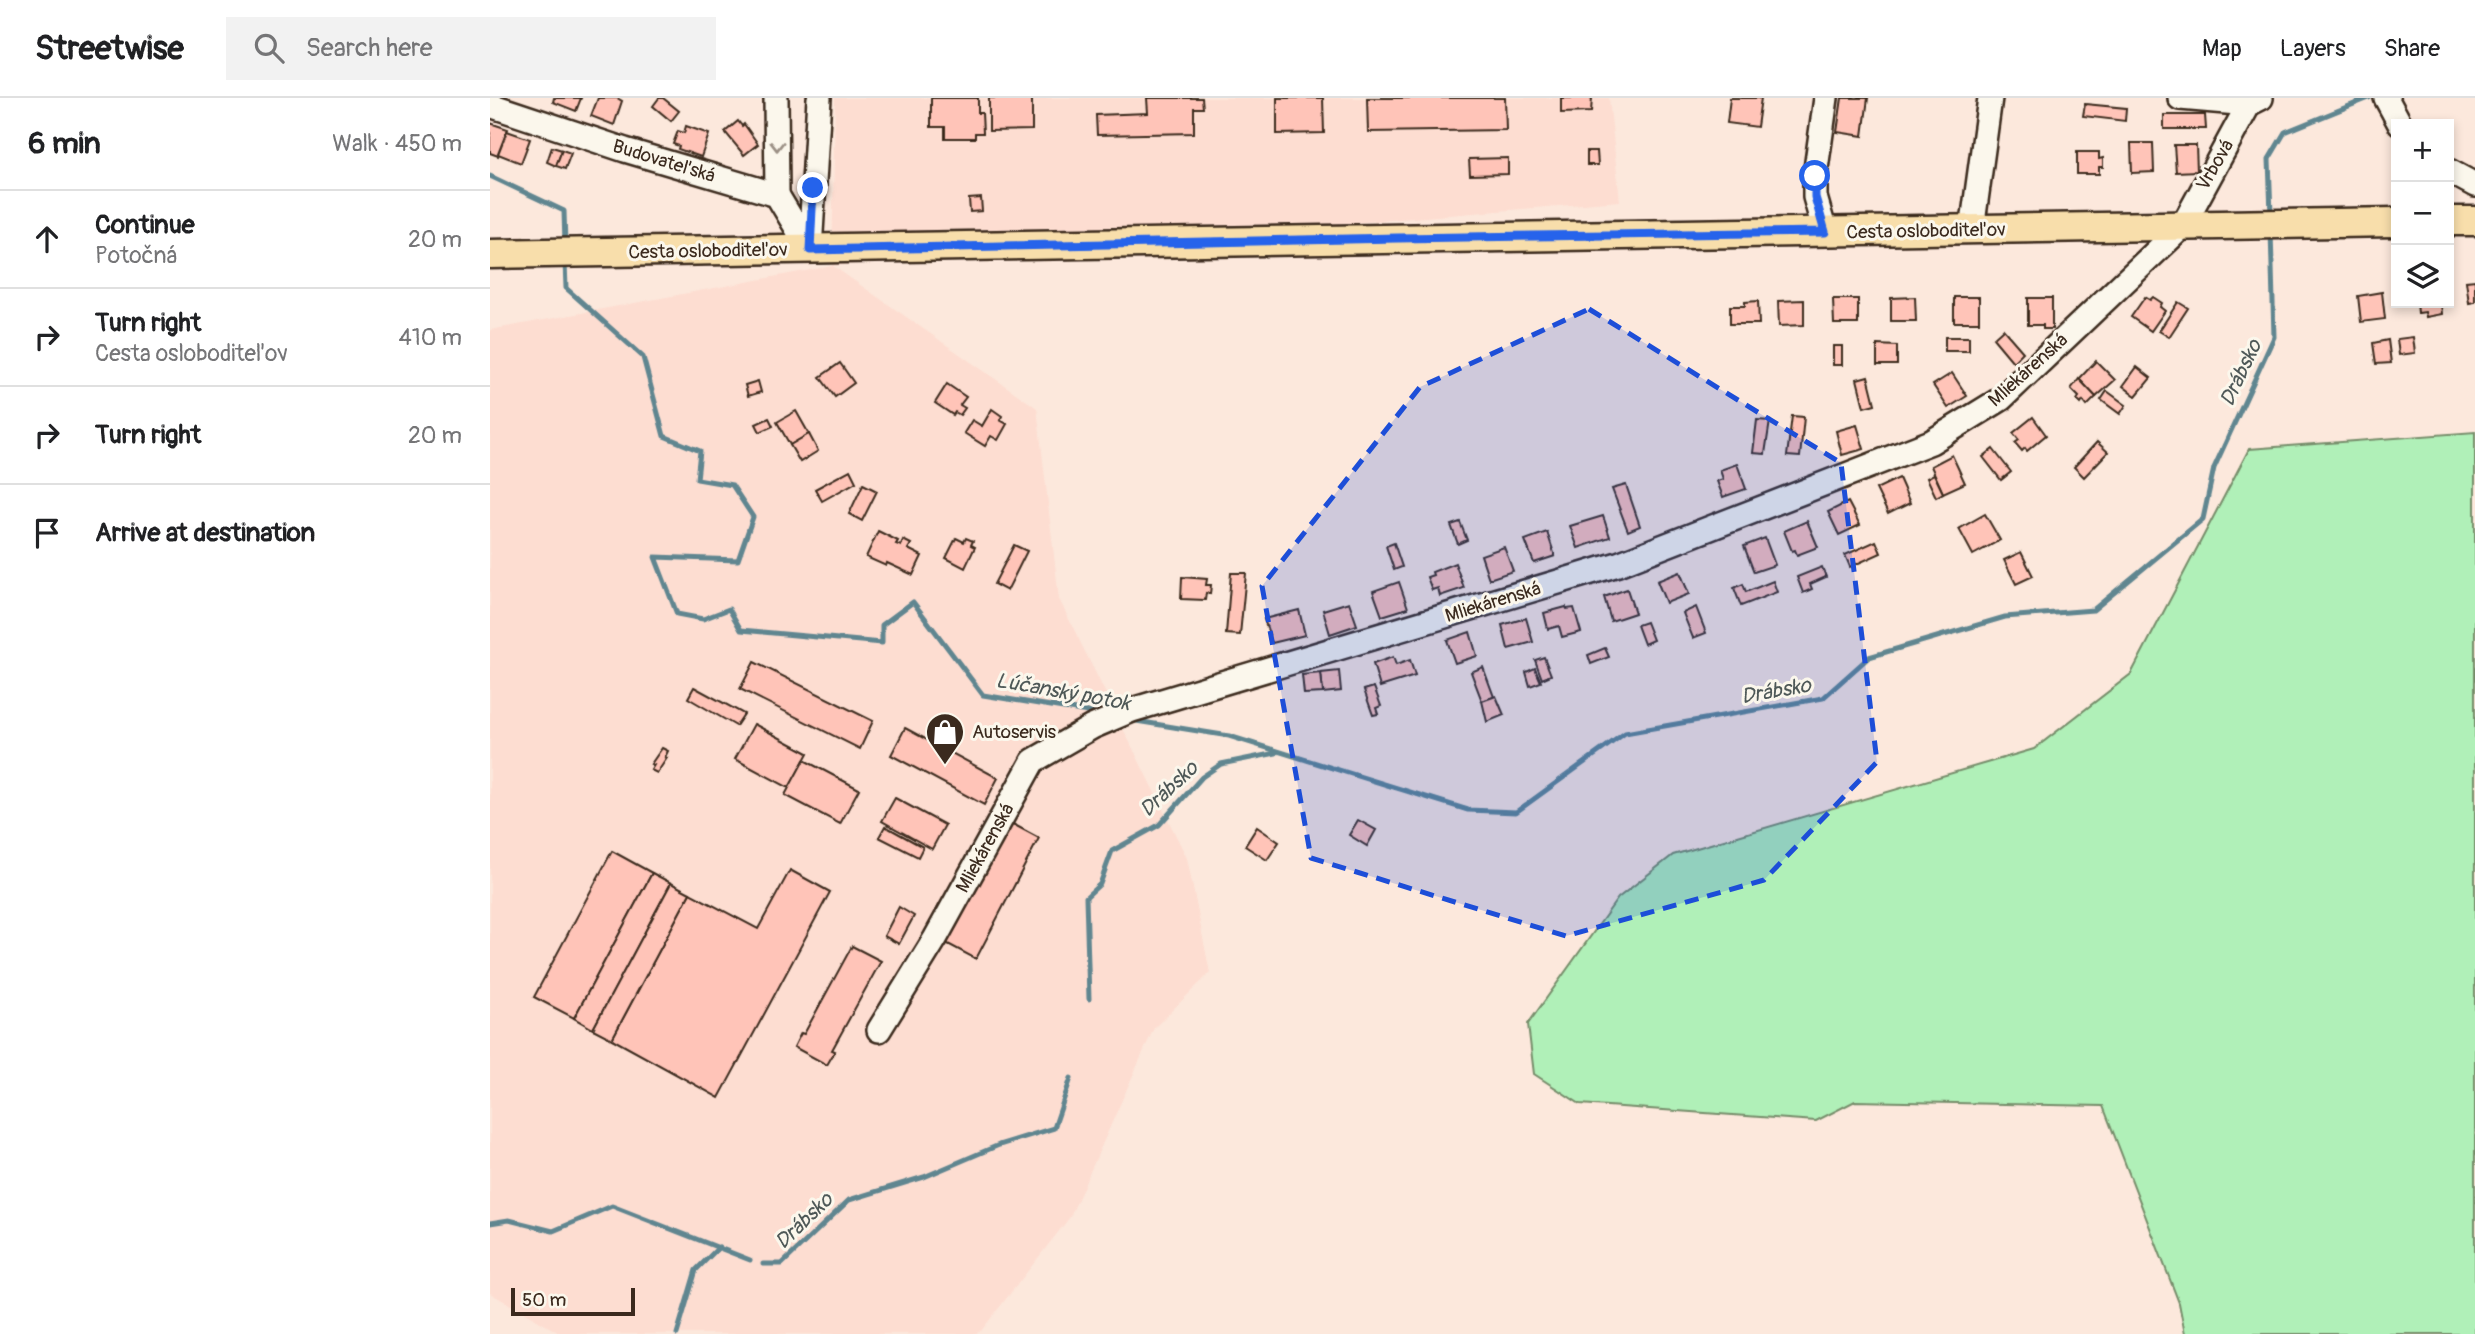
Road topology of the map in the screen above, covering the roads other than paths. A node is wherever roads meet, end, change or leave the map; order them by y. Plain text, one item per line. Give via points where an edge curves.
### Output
1 (776, 98) edge
2 (819, 98) edge
3 (1826, 98) edge
4 (1990, 98) edge
5 (2180, 98) edge
6 (2255, 101) edge
7 (490, 105) edge
8 (2454, 174) edge
9 (2475, 185) edge
10 (777, 195) junction
11 (2454, 221) edge
12 (2475, 221) edge
13 (2391, 222) edge
14 (2182, 227) junction
15 (1972, 230) junction
16 (1825, 232) junction
17 (810, 250) junction
18 (502, 254) edge
19 (878, 1030) dead end

1 -> 10 street
2 - 17 street
3 - 16 street via 1815,176 1815,197
4 - 15 street
5 - 6 street, Vrbová
6 - 14 street, Vrbová
7 - 10 street, Budovateľská
8 - 9 street
10 - 17 street
11 - 12 main road
13 - 14 main road, Cesta osloboditeľov
14 - 15 main road, Cesta osloboditeľov
14 - 19 street, Mliekárenská via 2001,399 1931,442 1618,564 1132,710 1033,761 935,939
15 - 16 main road, Cesta osloboditeľov
16 - 17 main road, Cesta osloboditeľov
17 - 18 main road, Cesta osloboditeľov

